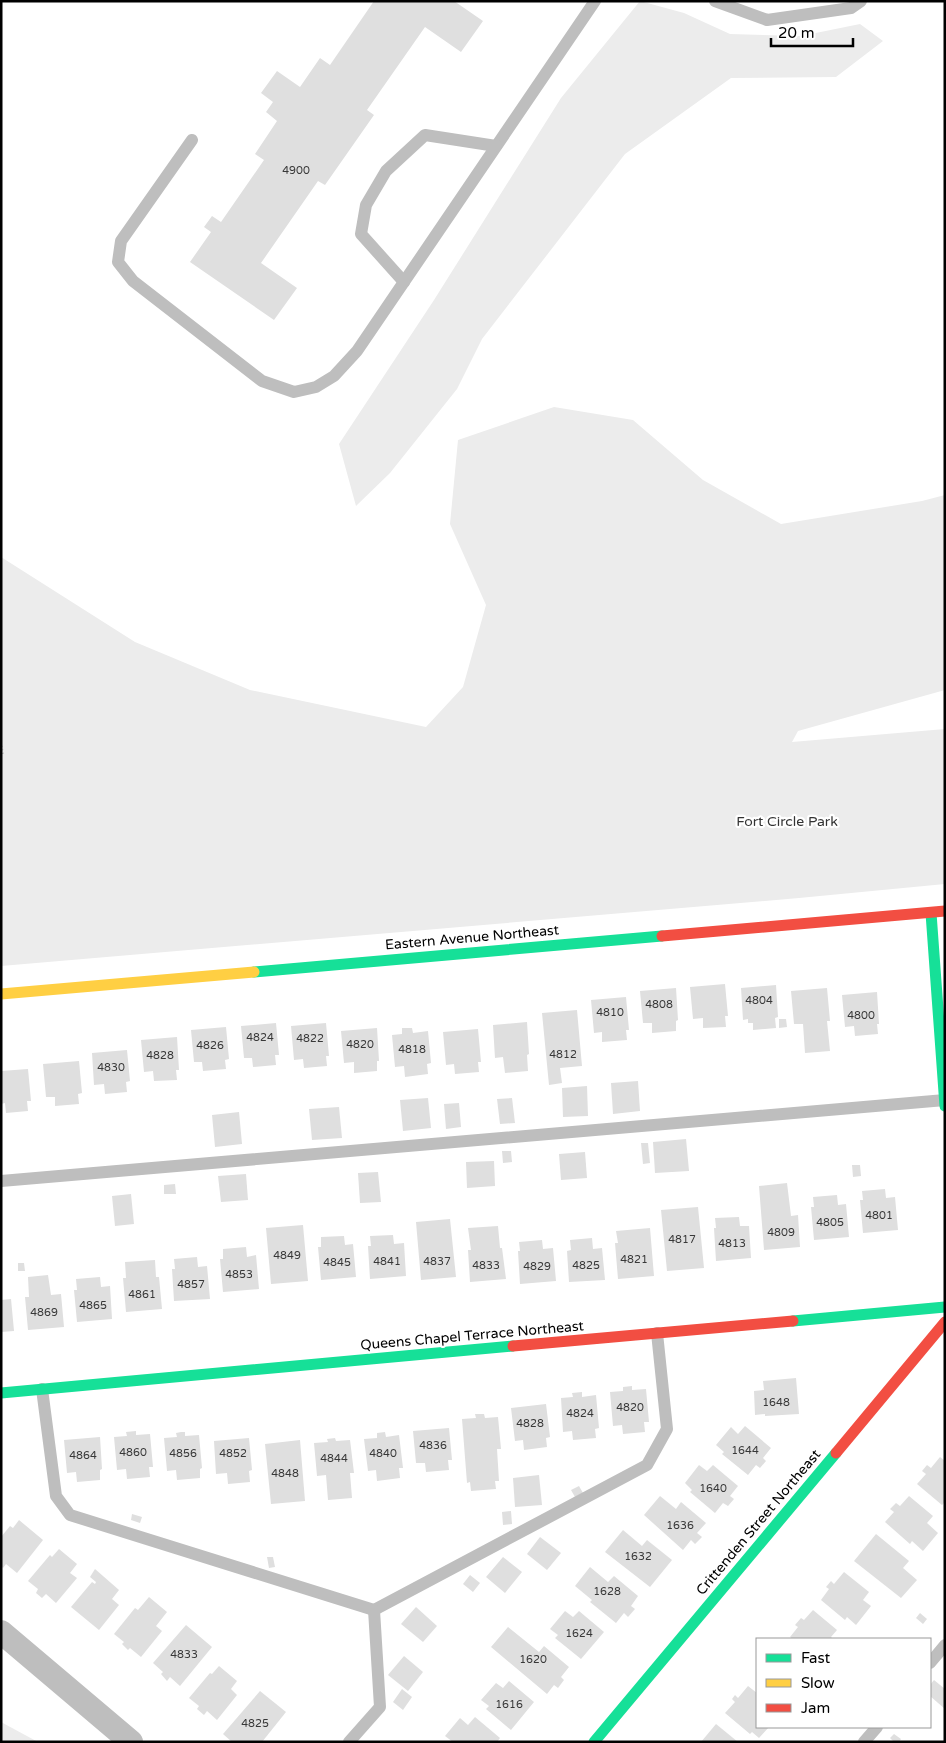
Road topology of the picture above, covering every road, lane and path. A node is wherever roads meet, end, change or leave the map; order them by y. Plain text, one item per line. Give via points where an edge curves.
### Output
1 (595, 1) edge
2 (715, 1) edge
3 (861, 1) edge
4 (192, 140) dead end
5 (496, 146) junction
6 (404, 282) junction
7 (1, 746) edge
8 (3, 756) dead end
9 (945, 911) edge
10 (930, 912) junction
11 (1, 994) edge
12 (944, 1100) edge
13 (945, 1106) edge
14 (1, 1181) edge
15 (945, 1307) edge
16 (945, 1322) edge
17 (657, 1333) junction
18 (42, 1389) junction
19 (1, 1393) edge
20 (374, 1610) junction
21 (1, 1632) edge
22 (945, 1645) edge
23 (931, 1662) edge
24 (876, 1728) edge
25 (132, 1742) edge
26 (349, 1742) edge
27 (594, 1742) edge
28 (864, 1742) edge

1 - 5 lane
2 - 3 lane via 767,20 851,8
4 - 6 lane via 122,241 118,262 133,282 262,381 294,392 316,387 334,376 357,351
5 - 6 lane
5 - 6 lane via 425,134 386,171 366,205 362,234
7 - 8 path
9 - 10 street, Eastern Avenue Northeast
10 - 11 street, Eastern Avenue Northeast
10 - 12 street
12 - 13 street
12 - 14 lane
15 - 17 street, Queens Chapel Terrace Northeast
16 - 27 street, Crittenden Street Northeast
17 - 18 street, Queens Chapel Terrace Northeast
17 - 20 lane via 667,1429 648,1465
18 - 19 street, Queens Chapel Terrace Northeast
18 - 20 lane via 56,1496 70,1515
20 - 26 lane via 380,1707
21 - 25 street
22 - 23 lane
24 - 28 lane

